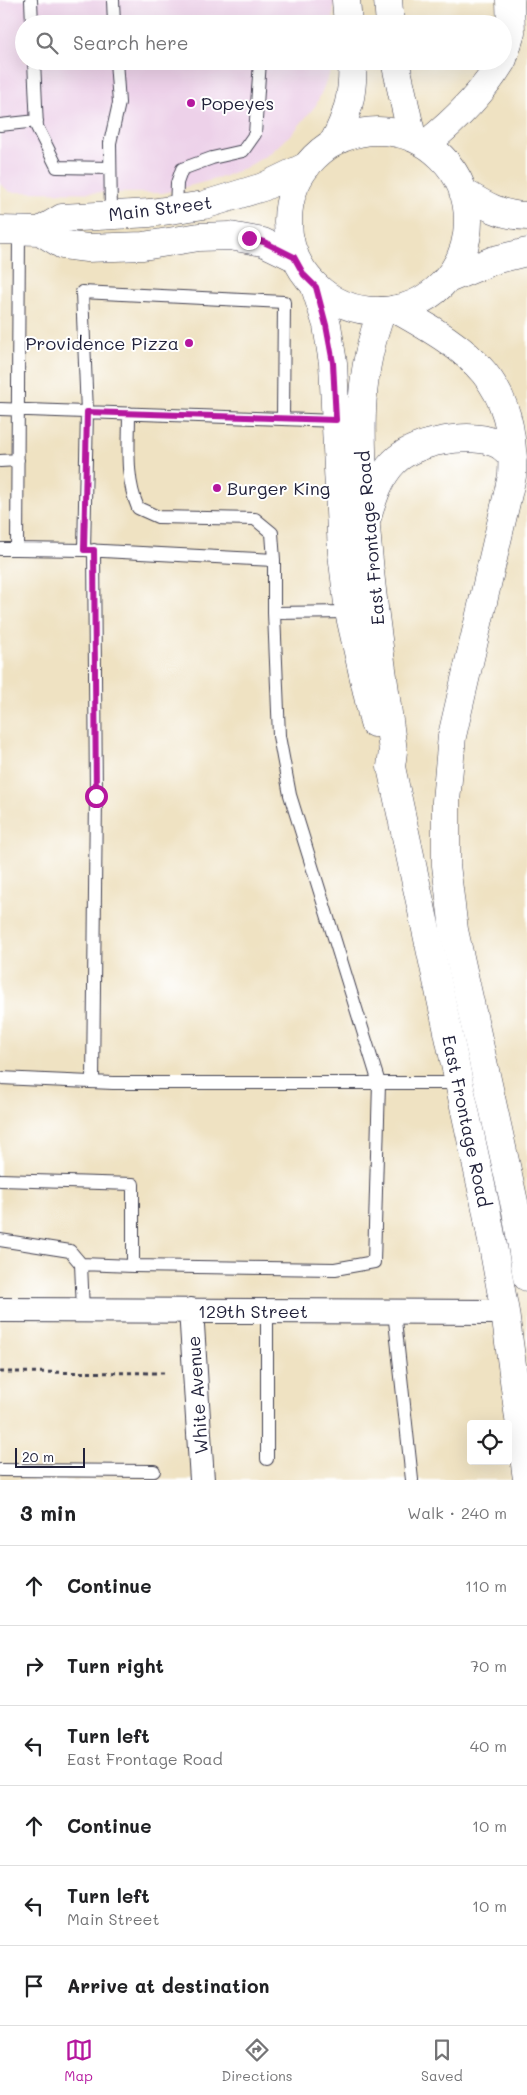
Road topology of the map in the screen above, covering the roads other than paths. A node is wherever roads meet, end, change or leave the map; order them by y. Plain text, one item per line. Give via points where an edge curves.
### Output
1 (31, 0) edge
2 (112, 0) edge
3 (346, 0) edge
4 (388, 0) edge
5 (510, 0) edge
6 (32, 15) edge
7 (113, 15) edge
8 (347, 15) edge
9 (389, 15) edge
10 (510, 15) edge
11 (34, 70) edge
12 (117, 70) edge
13 (259, 70) edge
14 (352, 70) edge
15 (398, 70) edge
16 (496, 70) edge
17 (37, 121) junction
18 (0, 125) edge
19 (419, 141) junction
20 (333, 143) junction
21 (307, 166) junction
22 (110, 168) junction
23 (463, 192) junction
24 (176, 210) junction
25 (111, 215) junction
26 (527, 216) edge
27 (20, 230) edge
28 (527, 252) edge
29 (294, 257) junction
30 (448, 279) junction
31 (316, 287) junction
32 (389, 310) junction
33 (0, 409) edge
34 (19, 409) junction
35 (87, 412) junction
36 (129, 413) junction
37 (283, 419) junction
38 (336, 420) junction
39 (513, 457) junction
40 (18, 460) junction
41 (0, 461) edge
42 (365, 524) junction
43 (0, 549) edge
44 (17, 549) junction
45 (89, 550) junction
46 (274, 560) junction
47 (350, 612) junction
48 (274, 613) junction
49 (391, 767) junction
50 (0, 1078) edge
51 (94, 1082) junction
52 (379, 1083) junction
53 (460, 1083) junction
54 (0, 1180) edge
55 (0, 1240) edge
56 (81, 1264) junction
57 (133, 1266) junction
58 (527, 1277) edge
59 (0, 1310) edge
60 (83, 1310) junction
61 (191, 1310) junction
62 (267, 1311) junction
63 (394, 1311) junction
64 (505, 1312) junction
65 (267, 1459) dead end
66 (0, 1470) edge
67 (154, 1471) dead end
68 (527, 1478) edge
69 (202, 1480) edge
70 (412, 1480) edge

1 - 6 lane
2 - 7 lane
3 - 8 main road
4 - 9 main road
5 - 10 main road
11 - 17 lane
12 - 22 lane via 119,103 110,143
13 - 24 lane via 255,134 243,151 212,158 182,170 177,182
14 - 20 main road via 353,87 346,117
15 - 19 main road
16 - 19 main road via 451,124
17 - 18 lane
17 - 22 lane via 37,128 57,167
19 - 20 main road via 373,133
19 - 23 main road via 447,164 458,178
20 - 21 main road
21 - 24 main road, Main Street via 234,197
21 - 29 main road via 291,192 287,209 288,238
22 - 25 lane
23 - 26 main road via 489,209 512,216
23 - 30 main road via 469,217 467,240
24 - 25 main road, Main Street
25 - 27 main road, Main Street via 62,218
27 - 29 main road, Main Street via 63,245 87,248 143,246 199,237 230,236 264,242
27 - 34 lane
28 - 30 main road via 494,260
29 - 31 main road via 304,275
30 - 32 main road via 417,302
31 - 32 main road via 353,308
31 - 38 main road, East Frontage Road via 333,363
32 - 39 main road via 437,332 478,364 500,397 507,417
32 - 42 main road, East Frontage Road via 374,332 363,382
33 - 34 lane
34 - 35 lane
34 - 40 lane
35 - 36 lane
35 - 37 lane via 82,292 284,302
35 - 45 lane
36 - 37 lane
36 - 46 lane via 129,476 138,508 158,517 255,519 272,533
37 - 38 lane
38 - 47 main road, East Frontage Road via 342,553
39 - 42 main road via 497,443 476,438 453,439 410,451 394,461 381,479
39 - 58 main road via 512,476 452,736 446,800 446,865 454,930 516,1211
40 - 41 lane
40 - 44 lane
42 - 49 main road, East Frontage Road via 393,751
43 - 44 lane
44 - 45 lane
45 - 46 lane
45 - 51 lane via 96,806
46 - 48 lane
47 - 48 lane
47 - 49 main road, East Frontage Road via 382,755
48 - 52 lane via 279,736 290,795
49 - 53 main road, East Frontage Road
50 - 51 lane
51 - 52 lane
52 - 53 lane
52 - 57 lane via 374,1262 336,1269
53 - 64 main road, East Frontage Road
54 - 57 lane via 133,1184
55 - 56 lane via 70,1251
56 - 57 lane
56 - 60 lane
59 - 60 street, 129th Street
60 - 61 street, 129th Street
61 - 62 street, 129th Street
61 - 69 street, White Avenue
62 - 63 street, 129th Street
62 - 65 lane
63 - 64 street, 129th Street
63 - 70 lane
64 - 68 main road, East Frontage Road
66 - 67 lane

